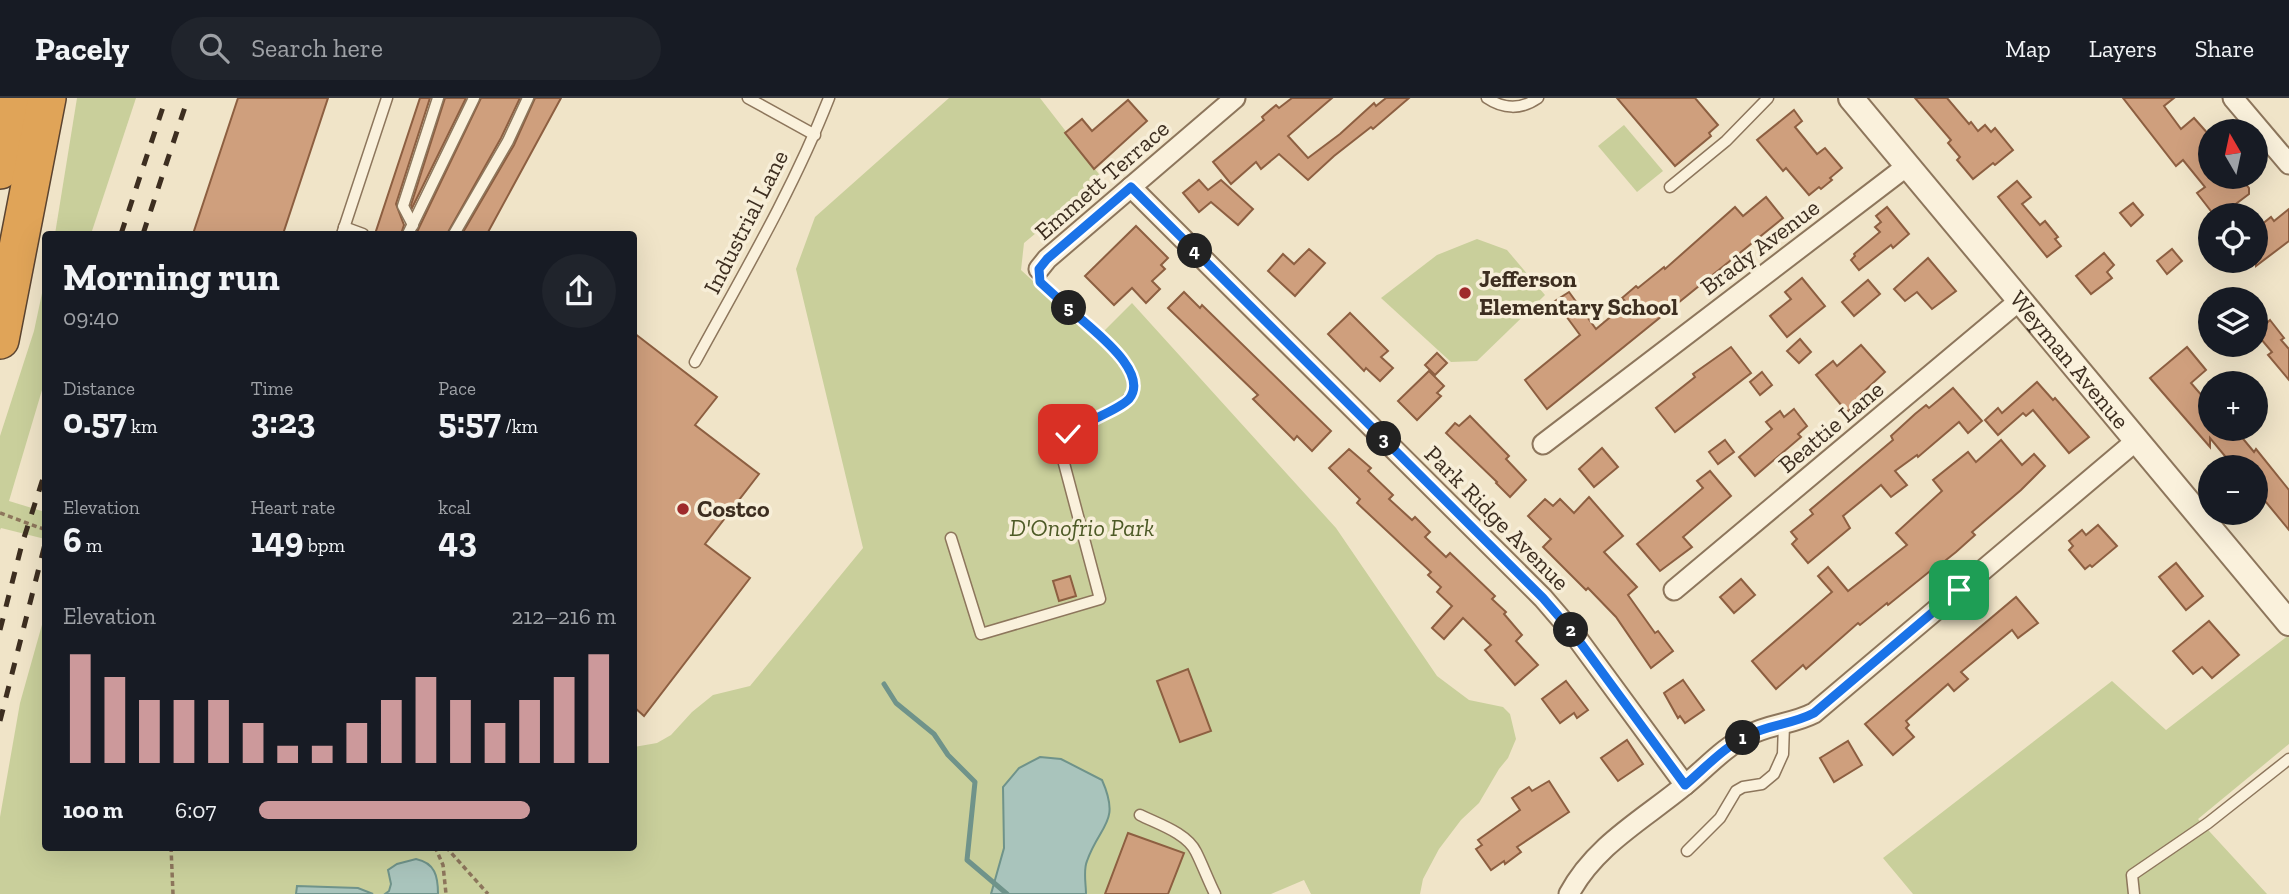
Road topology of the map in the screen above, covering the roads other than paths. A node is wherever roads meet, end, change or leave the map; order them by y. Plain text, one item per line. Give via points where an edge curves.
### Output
1 (13, 98) edge
2 (47, 98) edge
3 (62, 98) edge
4 (387, 98) edge
5 (438, 98) edge
6 (474, 98) edge
7 (528, 98) edge
8 (748, 98) edge
9 (829, 98) edge
10 (1235, 98) edge
11 (1487, 98) edge
12 (1538, 98) edge
13 (1768, 98) edge
14 (1851, 98) edge
15 (2233, 98) edge
16 (815, 135) junction
17 (2289, 164) edge
18 (1908, 166) junction
19 (0, 170) edge
20 (1131, 187) junction
21 (1670, 187) dead end
22 (411, 230) edge
23 (343, 231) edge
24 (456, 231) edge
25 (1039, 269) joint
26 (2020, 300) junction
27 (1, 335) edge
28 (695, 362) dead end
29 (2137, 440) junction
30 (1543, 444) dead end
31 (951, 538) dead end
32 (1674, 590) dead end
33 (2289, 623) edge
34 (1784, 723) junction
35 (2289, 759) edge
36 (1685, 785) junction
37 (1140, 815) dead end
38 (1687, 851) dead end
39 (1215, 894) edge
40 (1569, 894) edge
41 (2134, 894) edge

1 - 19 highway
2 - 27 highway
3 - 27 highway
4 - 23 lane
5 - 22 lane via 403,206
6 - 22 lane
7 - 24 lane
8 - 16 lane
9 - 16 lane, Industrial Lane
10 - 20 street, Emmett Terrace
11 - 12 lane via 1499,106 1517,107
13 - 21 lane via 1726,141
14 - 18 street, Weyman Avenue
15 - 17 street
16 - 28 lane, Industrial Lane
18 - 26 street, Weyman Avenue
18 - 30 street, Brady Avenue
20 - 25 street, Emmett Terrace
20 - 36 street, Park Ridge Avenue via 1543,598
25 - 31 lane, Emmett Terrace via 1040,282 1114,348 1132,376 1133,391 1127,401 1078,426 1062,442 1100,598 981,634
26 - 29 street, Weyman Avenue
26 - 32 street, Beattie Lane
29 - 33 street, Weyman Avenue
29 - 34 street via 1814,713
34 - 36 street via 1749,734
34 - 38 lane via 1783,754 1774,774 1736,791 1720,818
35 - 41 lane via 2132,875
36 - 40 street via 1598,852
37 - 39 lane via 1185,838 1196,850

